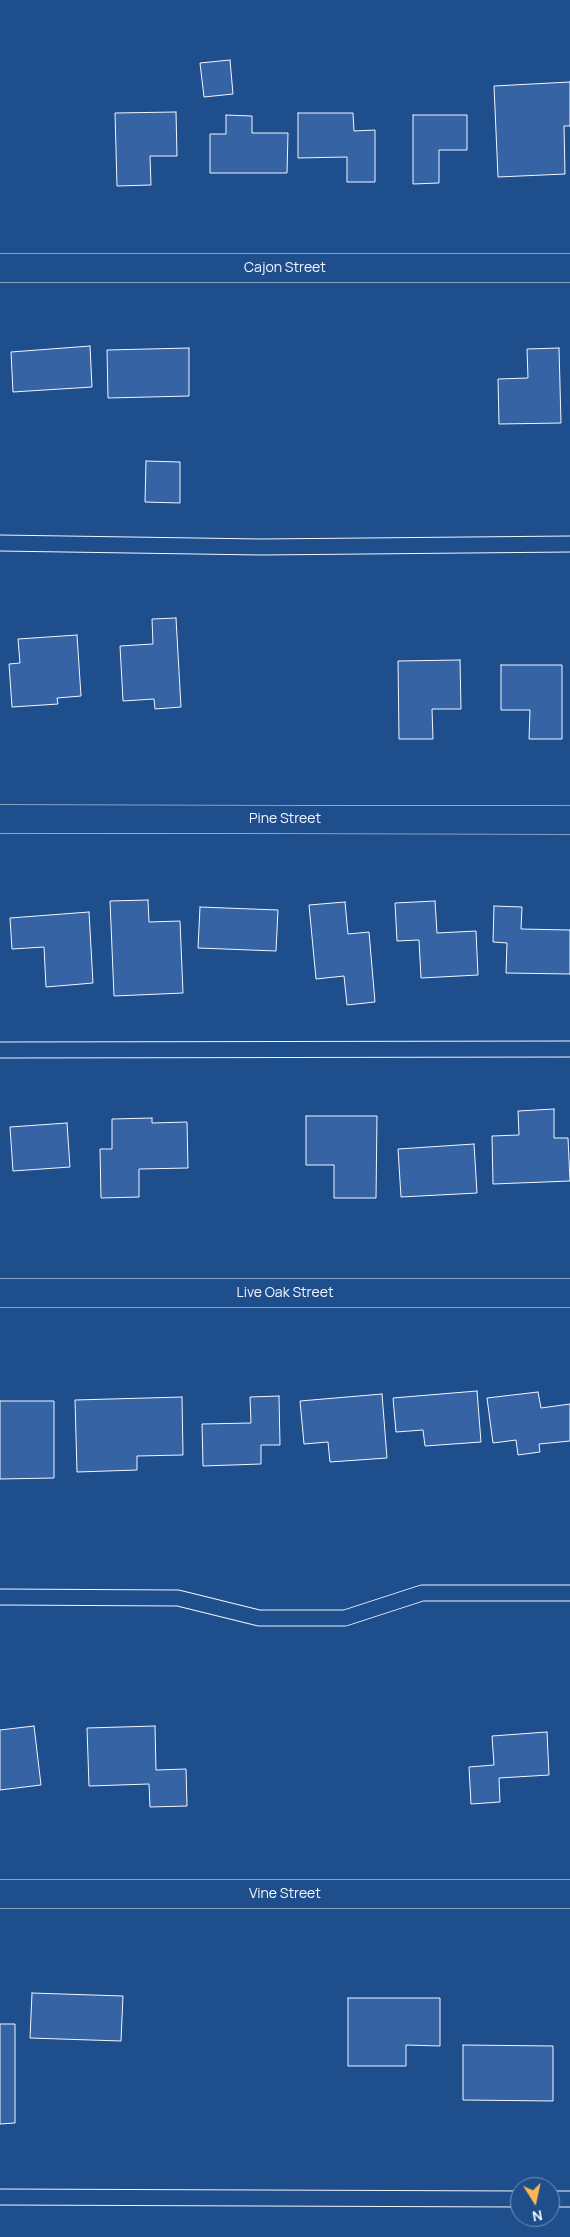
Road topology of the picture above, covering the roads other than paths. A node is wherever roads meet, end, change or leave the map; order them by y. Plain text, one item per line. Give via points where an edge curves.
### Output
1 (0, 268) edge
2 (570, 268) edge
3 (0, 543) edge
4 (570, 544) edge
5 (0, 819) edge
6 (570, 820) edge
7 (570, 1049) edge
8 (0, 1050) edge
9 (0, 1292) edge
10 (570, 1293) edge
11 (570, 1592) edge
12 (0, 1598) edge
13 (0, 1894) edge
14 (570, 1894) edge
15 (0, 2197) edge
16 (510, 2199) edge

1 - 2 street, Cajon Street
3 - 4 lane via 261,547
5 - 6 street, Pine Street
7 - 8 lane
9 - 10 street, Live Oak Street
11 - 12 lane via 422,1593 345,1618 259,1618 178,1598
13 - 14 street, Vine Street
15 - 16 lane

